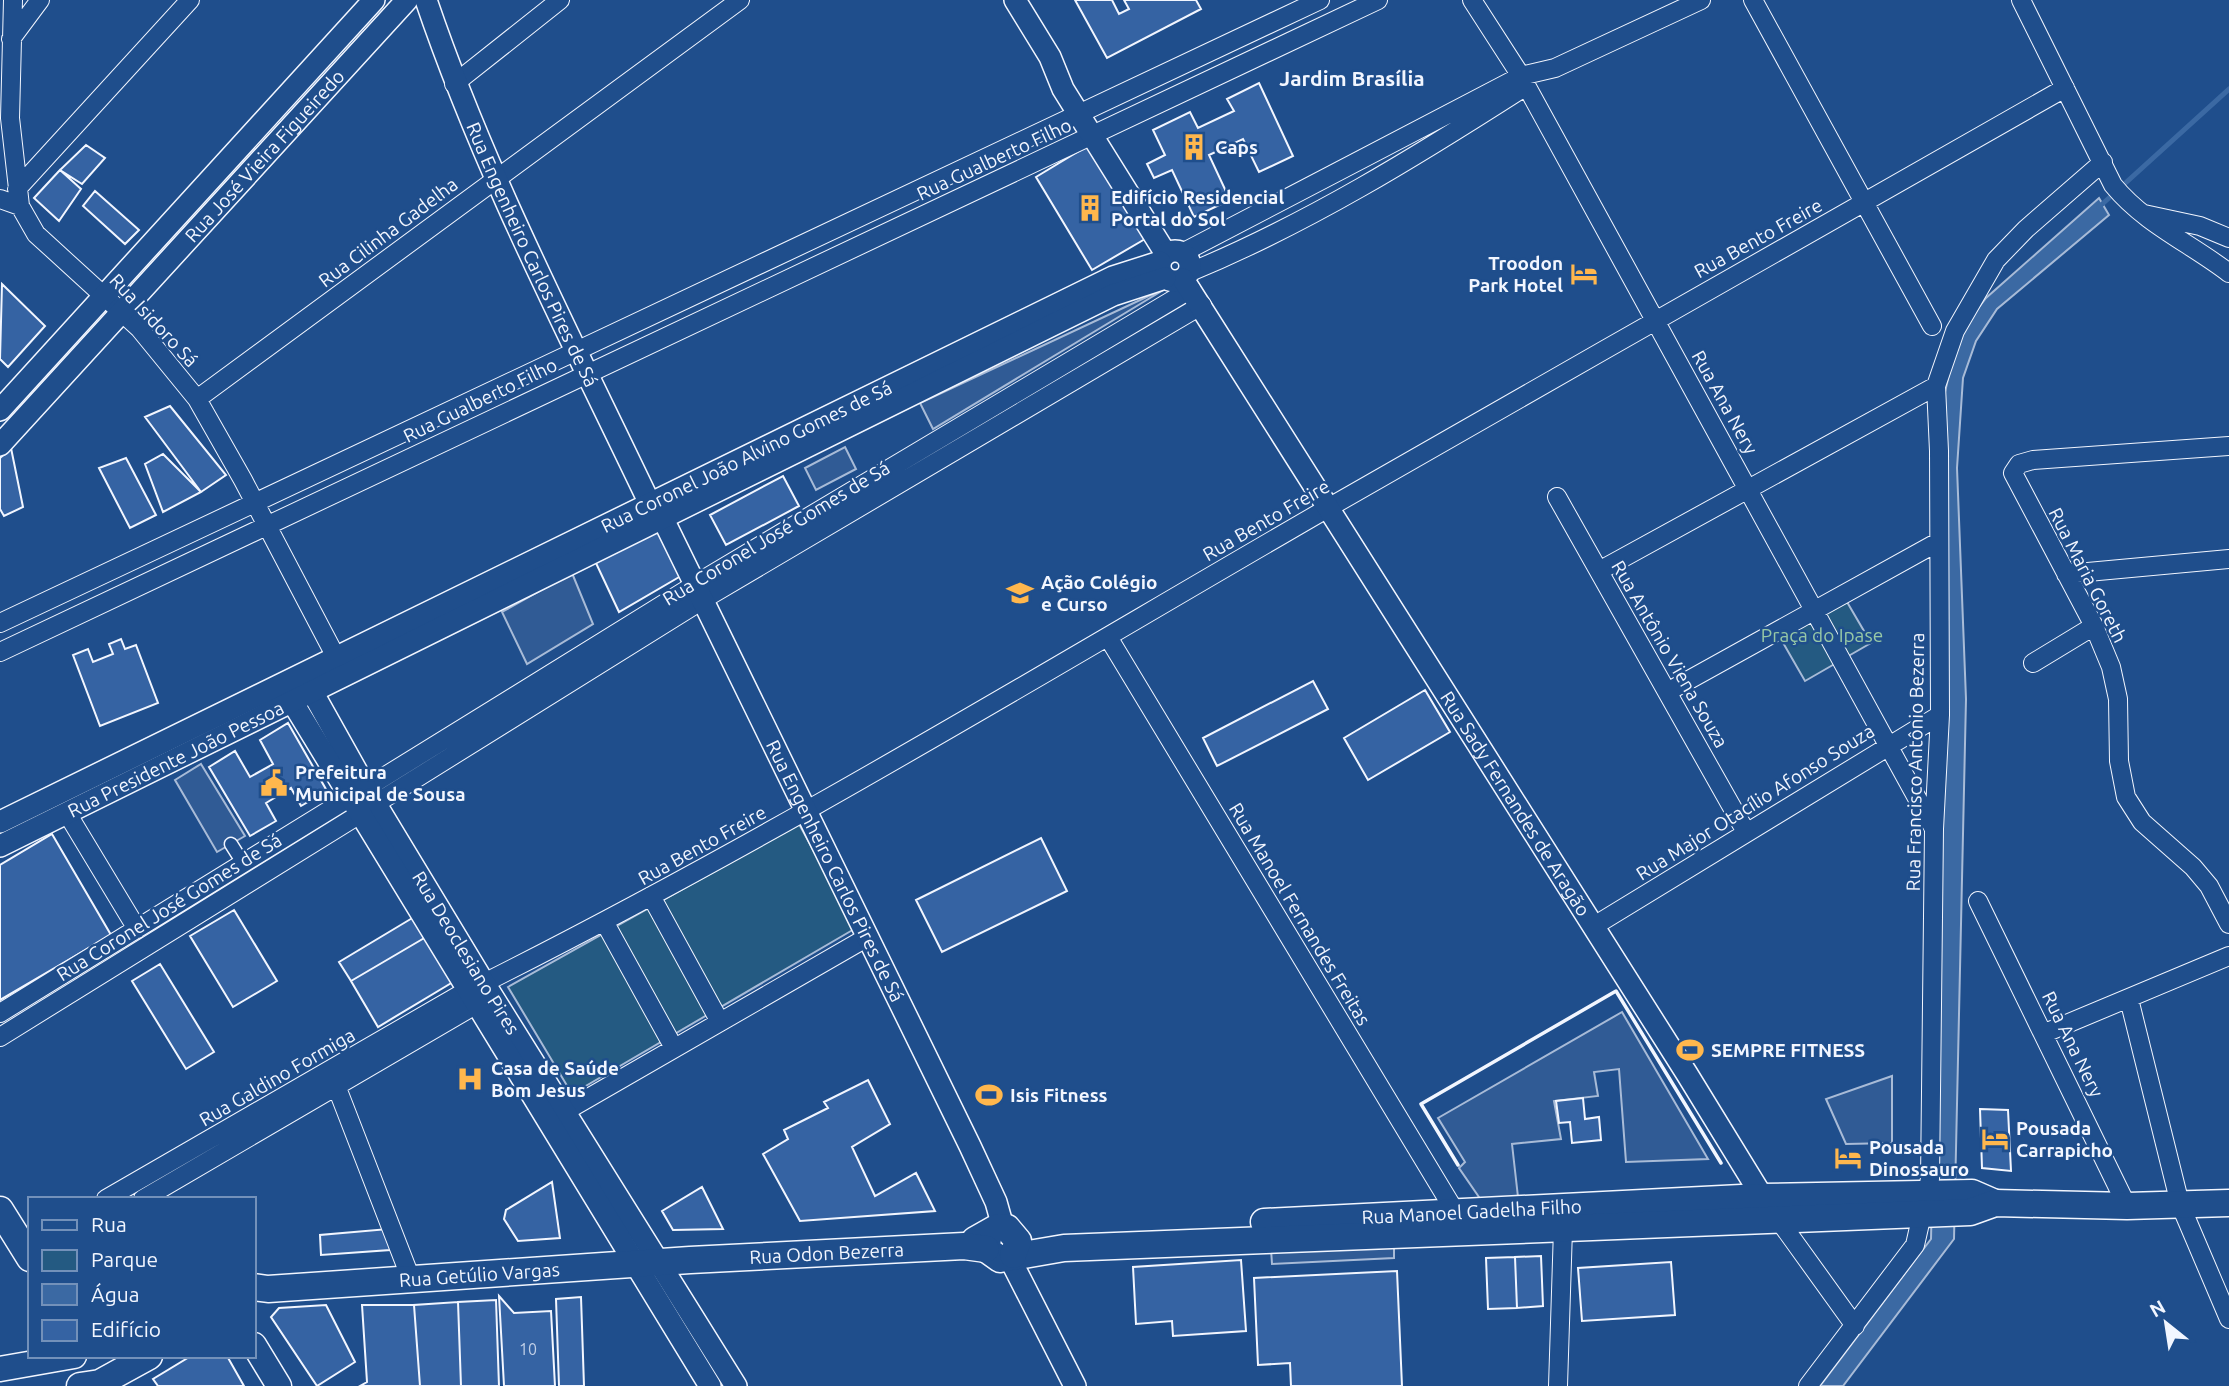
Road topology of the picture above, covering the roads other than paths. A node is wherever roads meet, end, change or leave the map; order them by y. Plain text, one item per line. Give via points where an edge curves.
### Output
1 (13, 0) edge
2 (40, 0) edge
3 (190, 0) edge
4 (374, 0) edge
5 (407, 0) edge
6 (426, 0) edge
7 (560, 0) edge
8 (740, 0) edge
9 (1000, 0) edge
10 (1015, 0) edge
11 (1320, 0) edge
12 (1378, 0) edge
13 (1472, 0) edge
14 (1701, 0) edge
15 (1752, 0) edge
16 (2021, 0) edge
17 (1352, 5) edge
18 (1265, 26) junction
19 (10, 39) junction
20 (1275, 48) junction
21 (1523, 81) junction
22 (454, 84) junction
23 (2065, 88) junction
24 (1063, 89) junction
25 (1080, 114) junction
26 (1094, 134) junction
27 (2103, 162) junction
28 (971, 165) junction
29 (495, 178) junction
30 (981, 188) junction
31 (19, 198) junction
32 (0, 199) edge
33 (1864, 203) junction
34 (2144, 214) junction
35 (2229, 237) edge
36 (810, 242) junction
37 (820, 265) junction
38 (2229, 273) edge
39 (1180, 274) junction
40 (105, 297) junction
41 (122, 313) junction
42 (1656, 319) junction
43 (1932, 326) dead end
44 (577, 351) junction
45 (587, 372) junction
46 (1936, 386) junction
47 (197, 399) junction
48 (0, 410) edge
49 (403, 434) junction
50 (0, 445) edge
51 (2229, 446) edge
52 (412, 456) junction
53 (1748, 487) junction
54 (1557, 497) dead end
55 (256, 503) junction
56 (1328, 508) junction
57 (651, 513) junction
58 (267, 525) junction
59 (1938, 542) junction
60 (2229, 559) edge
61 (1599, 570) junction
62 (2066, 574) junction
63 (700, 592) junction
64 (1814, 611) junction
65 (0, 623) edge
66 (2094, 626) junction
67 (1108, 637) junction
68 (0, 652) edge
69 (2033, 663) dead end
70 (343, 665) junction
71 (307, 683) junction
72 (1669, 691) junction
73 (287, 693) junction
74 (1940, 715) junction
75 (1886, 746) junction
76 (363, 801) junction
77 (67, 813) junction
78 (804, 813) junction
79 (0, 822) edge
80 (1934, 829) junction
81 (1746, 832) junction
82 (231, 844) dead end
83 (0, 846) edge
84 (243, 863) junction
85 (651, 896) junction
86 (1978, 901) dead end
87 (604, 923) junction
88 (2229, 924) edge
89 (1594, 926) junction
90 (137, 929) junction
91 (866, 938) junction
92 (2229, 956) edge
93 (476, 992) junction
94 (2129, 999) junction
95 (0, 1013) edge
96 (720, 1022) junction
97 (2045, 1033) junction
98 (0, 1037) edge
99 (674, 1048) junction
100 (334, 1078) junction
101 (564, 1112) junction
102 (167, 1193) edge
103 (110, 1197) edge
104 (1761, 1197) junction
105 (2229, 1203) edge
106 (1931, 1204) junction
107 (2179, 1204) junction
108 (2127, 1206) junction
109 (0, 1210) edge
110 (1455, 1213) junction
111 (1777, 1219) junction
112 (1563, 1229) junction
113 (997, 1244) junction
114 (28, 1249) edge
115 (690, 1260) joint
116 (647, 1264) junction
117 (411, 1279) junction
118 (259, 1292) edge
119 (2229, 1319) edge
120 (1855, 1326) junction
121 (256, 1348) edge
122 (63, 1358) edge
123 (85, 1358) edge
124 (145, 1358) edge
125 (0, 1369) edge
126 (94, 1385) edge
127 (279, 1386) edge
128 (710, 1386) edge
129 (736, 1386) edge
130 (1075, 1386) edge
131 (1558, 1386) edge
132 (1808, 1386) edge

1 - 19 street, Rua Isidoro Sá
2 - 19 street
3 - 31 street
4 - 40 street, Rua José Vieira Figueiredo
5 - 41 street, Rua José Vieira Figueiredo
6 - 22 street, Rua Engenheiro Carlos Pires de Sá
7 - 22 street
8 - 29 street, Rua Cilinha Gadelha
9 - 24 street via 1042,67
10 - 24 street via 1050,57
11 - 18 street, Rua Gualberto Filho
12 - 17 street, Rua Gualberto Filho
13 - 21 street, Rua Ana Nery
14 - 21 street
15 - 33 street
16 - 23 street
17 - 20 street, Rua Gualberto Filho
18 - 20 street
18 - 25 street, Rua Gualberto Filho
19 - 31 street, Rua Isidoro Sá via 10,118
20 - 26 street, Rua Gualberto Filho
21 - 39 street
21 - 39 street via 1408,162 1238,254
21 - 42 street, Rua Ana Nery
22 - 29 street, Rua Engenheiro Carlos Pires de Sá
23 - 27 street
23 - 33 street, Rua Bento Freire
24 - 25 street
25 - 26 street, Rua Sady Fernandes de Aragão
25 - 28 street, Rua Gualberto Filho
26 - 30 street, Rua Gualberto Filho
26 - 39 street, Rua Sady Fernandes de Aragão
27 - 34 street via 2113,185
27 - 46 street, Rua Francisco Antônio Bezerra via 1996,260 1955,331
28 - 30 street
28 - 36 street, Rua Gualberto Filho
29 - 44 street, Rua Engenheiro Carlos Pires de Sá
29 - 47 street, Rua Cilinha Gadelha
30 - 37 street, Rua Gualberto Filho
31 - 32 street
31 - 40 street, Rua Isidoro Sá via 36,233
33 - 42 street, Rua Bento Freire
33 - 43 street
34 - 35 street
34 - 38 street
36 - 37 street
36 - 44 street, Rua Gualberto Filho
37 - 45 street, Rua Gualberto Filho
39 - 56 street, Rua Sady Fernandes de Aragão
39 - 57 street, Rua Coronel João Alvino Gomes de Sá via 1113,278 990,347
39 - 63 street, Rua Coronel José Gomes de Sá
40 - 41 street, Rua Isidoro Sá
40 - 48 street, Rua José Vieira Figueiredo
41 - 47 street, Rua Isidoro Sá via 172,365
41 - 50 street, Rua José Vieira Figueiredo
42 - 53 street, Rua Ana Nery
42 - 56 street, Rua Bento Freire
44 - 45 street, Rua Engenheiro Carlos Pires de Sá
44 - 49 street, Rua Gualberto Filho
45 - 52 street, Rua Gualberto Filho
45 - 57 street, Rua Engenheiro Carlos Pires de Sá
46 - 53 street
46 - 59 street, Rua Francisco Antônio Bezerra
47 - 55 street, Rua Isidoro Sá
49 - 52 street
49 - 55 street, Rua Gualberto Filho
51 - 62 street, Rua Maria Goreth via 2019,464 2015,480
52 - 58 street, Rua Gualberto Filho
53 - 61 street
53 - 64 street, Rua Ana Nery
54 - 61 street, Rua Antônio Viena Souza
55 - 58 street, Rua Isidoro Sá
55 - 65 street, Rua Gualberto Filho
56 - 67 street, Rua Bento Freire
56 - 89 street, Rua Sady Fernandes de Aragão
57 - 63 street, Rua Engenheiro Carlos Pires de Sá
57 - 70 street, Rua Coronel João Alvino Gomes de Sá
58 - 68 street, Rua Gualberto Filho
58 - 70 street, Rua Isidoro Sá
59 - 64 street
59 - 74 street, Rua Francisco Antônio Bezerra
60 - 62 street
61 - 72 street, Rua Antônio Viena Souza
62 - 66 street, Rua Maria Goreth
63 - 76 street, Rua Coronel José Gomes de Sá
63 - 78 street, Rua Engenheiro Carlos Pires de Sá
64 - 72 street
64 - 75 street, Rua Ana Nery
66 - 69 street
66 - 88 street, Rua Maria Goreth via 2116,682 2119,761 2126,797 2141,822 2209,886
67 - 78 street, Rua Bento Freire
67 - 110 street, Rua Manoel Fernandes Freitas
70 - 71 street, Rua Presidente João Pessoa
71 - 73 street, Rua Presidente João Pessoa
71 - 76 street, Rua Deoclesiano Pires
72 - 81 street, Rua Antônio Viena Souza
73 - 76 street, Rua Deoclesiano Pires
73 - 77 street, Rua Presidente João Pessoa
73 - 79 street, Rua Presidente João Pessoa
74 - 75 street, Rua Major Otacílio Afonso Souza
74 - 80 street, Rua Francisco Antônio Bezerra
75 - 80 street, Rua Ana Nery
75 - 81 street, Rua Major Otacílio Afonso Souza
76 - 84 street, Rua Coronel José Gomes de Sá
76 - 93 street, Rua Deoclesiano Pires
76 - 98 street, Rua Coronel José Gomes de Sá
77 - 83 street, Rua Presidente João Pessoa
77 - 90 street
78 - 85 street, Rua Bento Freire
78 - 91 street, Rua Engenheiro Carlos Pires de Sá
80 - 106 street, Rua Francisco Antônio Bezerra
81 - 89 street, Rua Major Otacílio Afonso Souza
82 - 84 street
84 - 90 street, Rua Coronel José Gomes de Sá
85 - 87 street, Rua Bento Freire
85 - 96 street
86 - 97 street, Rua Ana Nery
87 - 93 street, Rua Bento Freire
87 - 99 street
89 - 104 street, Rua Sady Fernandes de Aragão
90 - 95 street, Rua Coronel José Gomes de Sá
91 - 96 street
91 - 113 street, Rua Engenheiro Carlos Pires de Sá via 989,1185
92 - 94 street
93 - 100 street, Rua Galdino Formiga
93 - 101 street, Rua Deoclesiano Pires
93 - 116 street, Rua Deoclesiano Pires
94 - 97 street
94 - 107 street
96 - 99 street
97 - 108 street, Rua Ana Nery
99 - 101 street
100 - 102 street, Rua Galdino Formiga
100 - 103 street, Rua Galdino Formiga
100 - 117 street
101 - 116 street, Rua Deoclesiano Pires
104 - 106 main road, Rua Manoel Gadelha Filho
104 - 110 main road, Rua Manoel Gadelha Filho
104 - 111 street, Rua Sady Fernandes de Aragão
105 - 107 main road
106 - 108 main road
106 - 111 main road, Rua Manoel Gadelha Filho
106 - 120 street, Rua Francisco Antônio Bezerra via 1915,1245
107 - 108 main road
107 - 119 street
109 - 114 main road
110 - 113 main road, Rua Manoel Gadelha Filho via 1050,1233
111 - 112 main road, Rua Manoel Gadelha Filho
111 - 120 street, Rua Sady Fernandes de Aragão
112 - 113 main road, Rua Manoel Gadelha Filho via 1064,1248
112 - 131 street
113 - 115 main road, Rua Odon Bezerra
113 - 130 street, Rua Engenheiro Carlos Pires de Sá
115 - 116 main road, Rua Getúlio Vargas
116 - 117 main road, Rua Getúlio Vargas
116 - 128 street
116 - 129 street
117 - 118 main road, Rua Getúlio Vargas
120 - 132 street, Rua Francisco Antônio Bezerra
121 - 127 main road
122 - 125 main road
123 - 126 main road
124 - 126 main road

